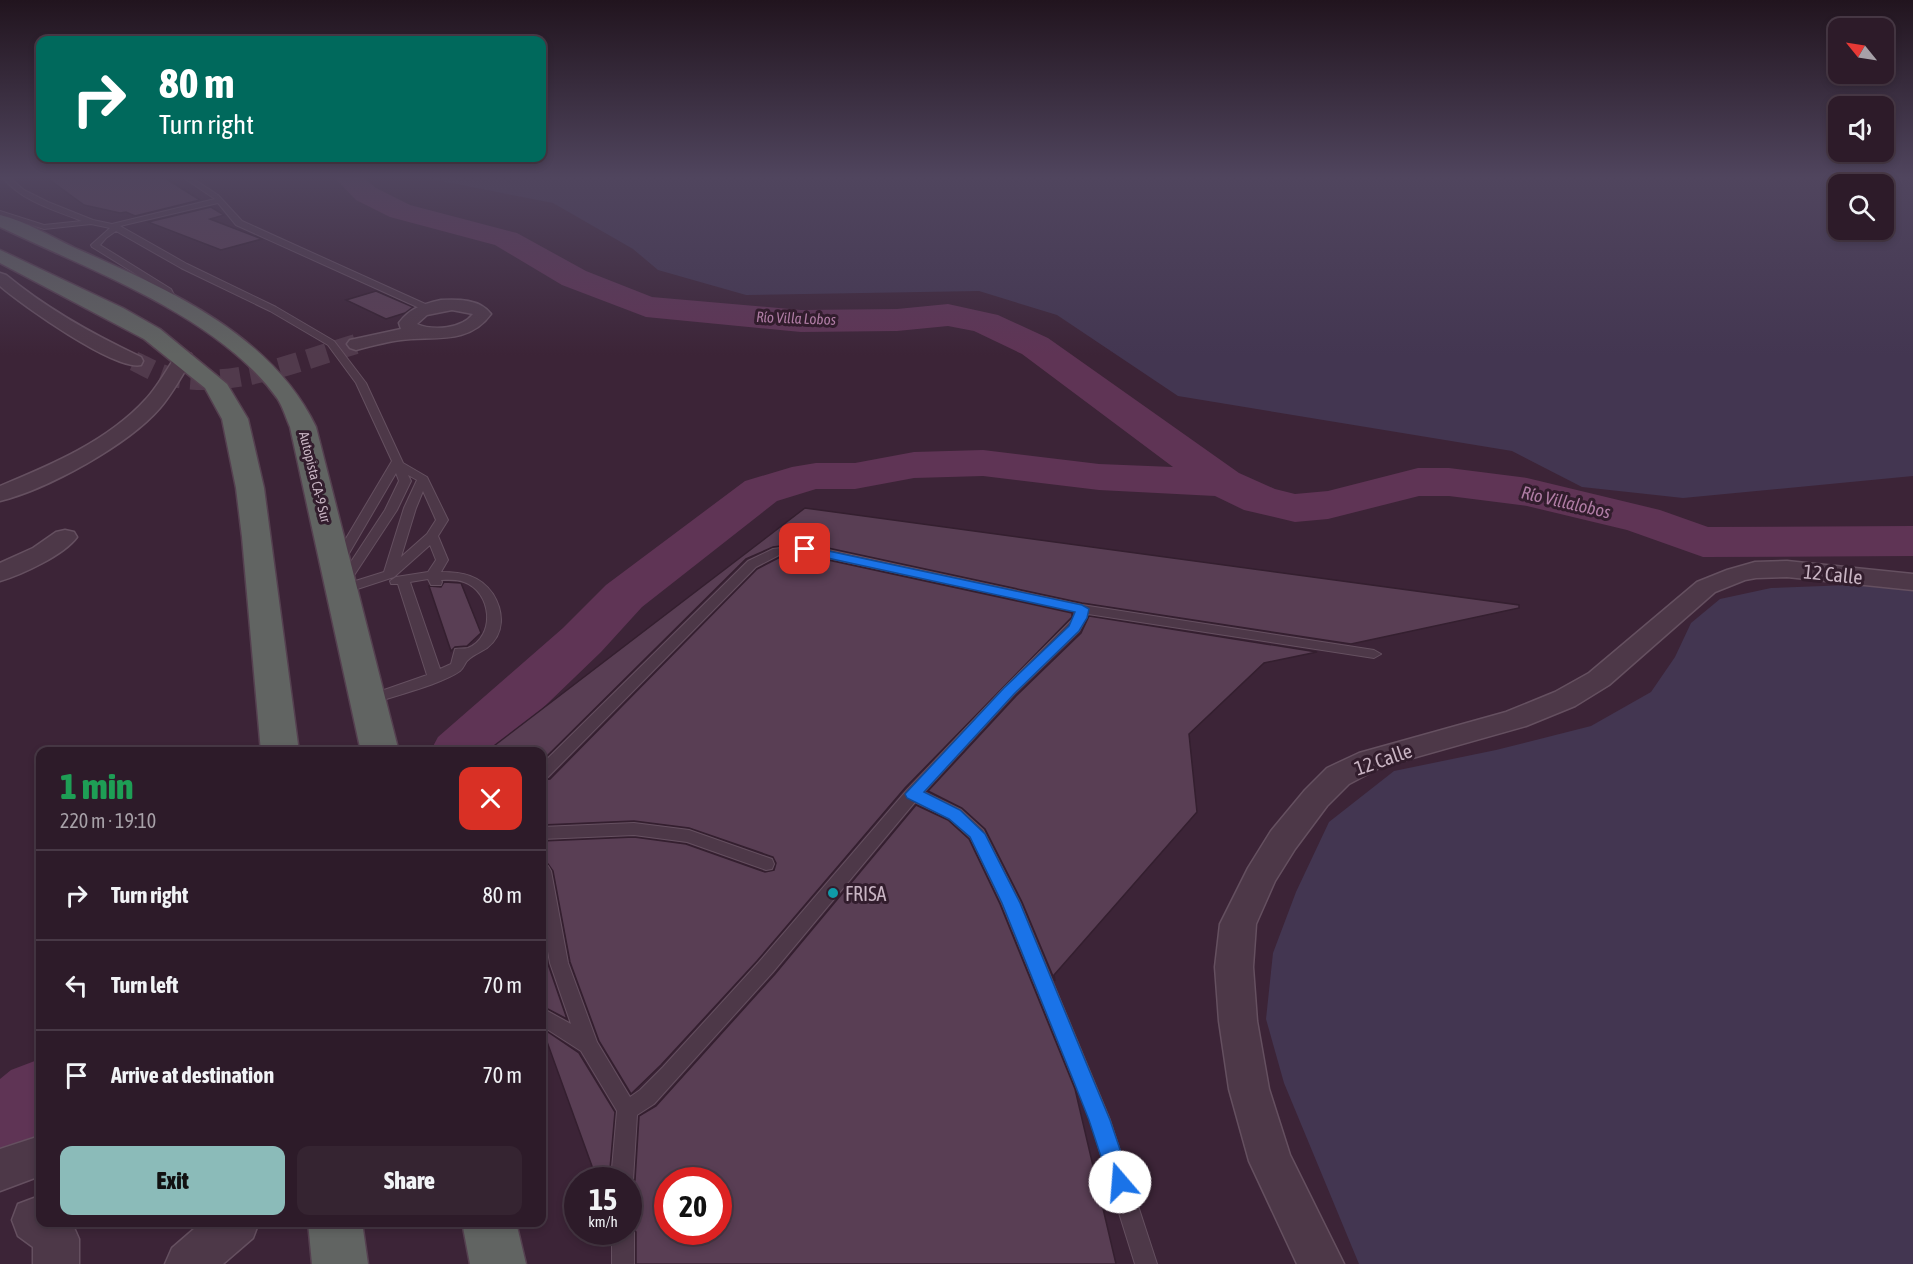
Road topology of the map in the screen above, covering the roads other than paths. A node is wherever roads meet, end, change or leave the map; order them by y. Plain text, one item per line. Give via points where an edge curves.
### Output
1 (35, 237) edge
2 (102, 237) edge
3 (132, 237) edge
4 (270, 237) edge
5 (0, 256) edge
6 (0, 278) edge
7 (166, 300) junction
8 (429, 309) junction
9 (420, 332) junction
10 (356, 344) tunnel mouth
11 (184, 358) junction
12 (134, 361) tunnel mouth
13 (396, 463) junction
14 (58, 469) junction
15 (0, 479) edge
16 (423, 479) junction
17 (0, 494) edge
18 (432, 536) junction
19 (65, 537) dead end
20 (0, 573) edge
21 (390, 574) junction
22 (403, 580) junction
23 (434, 580) junction
24 (1913, 582) edge
25 (341, 583) junction
26 (1082, 609) junction
27 (1374, 654) dead end
28 (435, 677) junction
29 (374, 724) edge
30 (279, 747) edge
31 (546, 769) edge
32 (913, 794) junction
33 (546, 832) edge
34 (766, 864) dead end
35 (546, 893) edge
36 (546, 1019) edge
37 (588, 1045) junction
38 (627, 1110) junction
39 (36, 1157) edge
40 (623, 1167) edge
41 (0, 1170) edge
42 (45, 1227) edge
43 (231, 1227) edge
44 (335, 1227) edge
45 (490, 1227) edge
46 (622, 1245) edge
47 (56, 1264) edge
48 (189, 1264) edge
49 (340, 1264) edge
50 (498, 1264) edge
51 (623, 1264) edge
52 (1146, 1264) edge
53 (1321, 1264) edge

1 - 7 highway, Autopista CA-9 Sur
2 - 7 lane via 95,245 168,291
3 - 13 lane via 331,343 361,383
4 - 8 lane
5 - 11 highway via 152,333
6 - 12 street via 26,301 99,345
7 - 25 highway, Autopista CA-9 Sur via 231,340 288,397 303,427
8 - 9 street via 410,320 409,327
8 - 9 street via 460,305 476,308 482,314 477,322 461,329
9 - 10 street
11 - 14 street via 148,409 96,448
11 - 30 highway via 214,384 235,418 257,537
13 - 16 lane
13 - 25 lane
13 - 25 lane via 405,481 391,510
14 - 15 street
14 - 17 street
16 - 18 lane via 442,520
16 - 21 lane
18 - 21 lane
18 - 23 lane via 442,560
19 - 20 street
21 - 25 lane
22 - 23 lane via 424,575
22 - 25 lane
22 - 28 lane
23 - 28 lane via 456,576 481,585 495,615 492,635 483,644 460,654 456,667
24 - 53 street, 12 Calle via 1787,569 1736,575 1706,587 1599,680 1565,699 1516,719 1370,760 1338,776 1316,798 1260,877 1238,924 1234,967 1249,1089 1270,1161
25 - 29 highway, Autopista CA-9 Sur
26 - 27 lane
26 - 31 lane via 805,549 771,552 752,564
26 - 32 lane via 1074,628
28 - 29 lane
32 - 38 lane via 766,968 647,1097
32 - 52 lane via 955,814 982,843 1011,903 1100,1120
33 - 34 lane via 633,830 689,836
35 - 37 lane via 559,963
36 - 37 lane
37 - 38 lane
38 - 40 lane
39 - 41 street
42 - 47 street via 56,1239
43 - 48 street
44 - 49 highway
45 - 50 highway
46 - 51 lane

